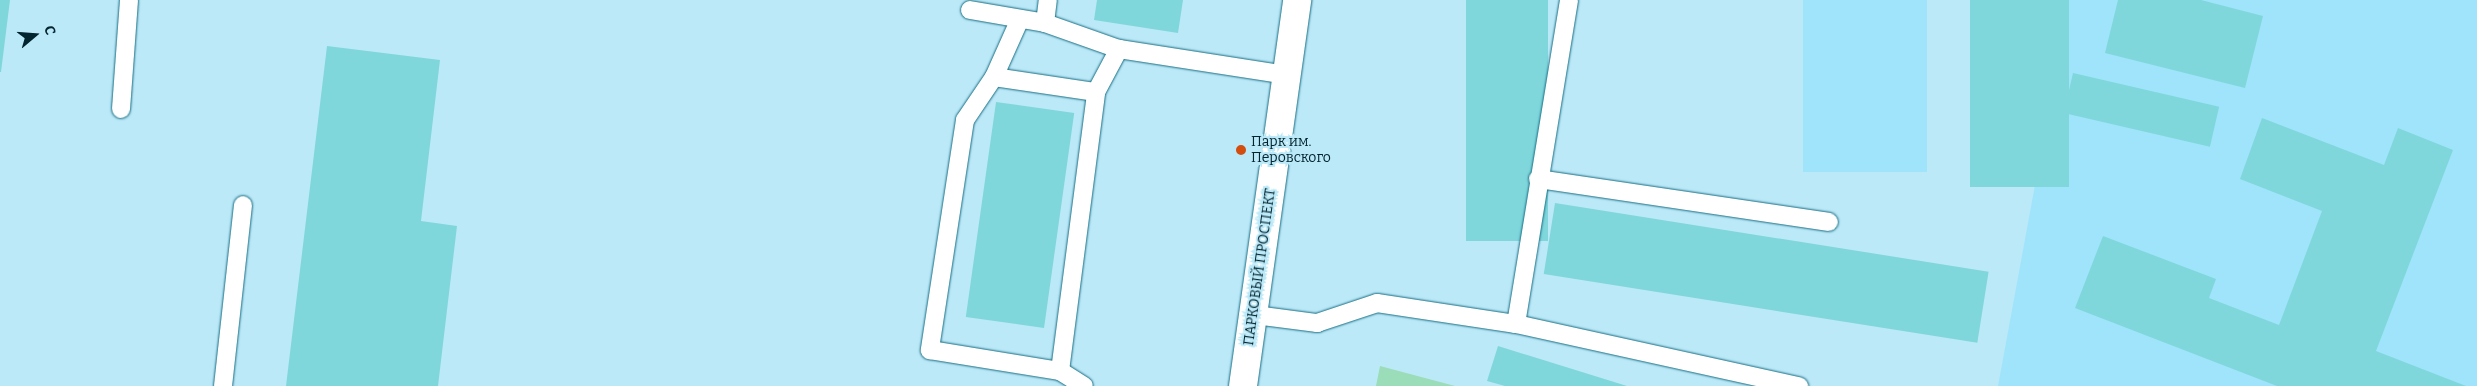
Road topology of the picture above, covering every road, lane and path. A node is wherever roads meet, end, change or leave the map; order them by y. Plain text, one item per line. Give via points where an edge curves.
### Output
1 (129, 0) edge
2 (1048, 0) edge
3 (1297, 0) edge
4 (1569, 0) edge
5 (970, 10) dead end
6 (1020, 19) junction
7 (1045, 24) junction
8 (1118, 49) junction
9 (1286, 75) junction
10 (994, 76) junction
11 (1096, 92) junction
12 (121, 109) dead end
13 (1538, 180) junction
14 (243, 205) dead end
15 (1829, 222) dead end
16 (1255, 315) junction
17 (1516, 324) junction
18 (1060, 372) junction
19 (1769, 382) edge
20 (223, 386) edge
21 (1084, 386) edge
22 (1242, 386) edge
23 (1799, 386) edge

1 - 12 lane
2 - 7 lane
3 - 9 main road, ПАРКОВЫЙ ПРОСПЕКТ
4 - 13 lane
5 - 6 lane
6 - 7 lane
6 - 10 lane
7 - 8 lane
8 - 9 lane
8 - 11 lane
9 - 16 main road, ПАРКОВЫЙ ПРОСПЕКТ
10 - 11 lane
10 - 18 lane via 965,120 930,350
11 - 18 lane
13 - 15 lane
13 - 17 lane
14 - 20 lane
16 - 17 lane via 1317,323 1377,303
16 - 22 main road, ПАРКОВЫЙ ПРОСПЕКТ
17 - 19 lane
18 - 21 lane
19 - 23 lane

